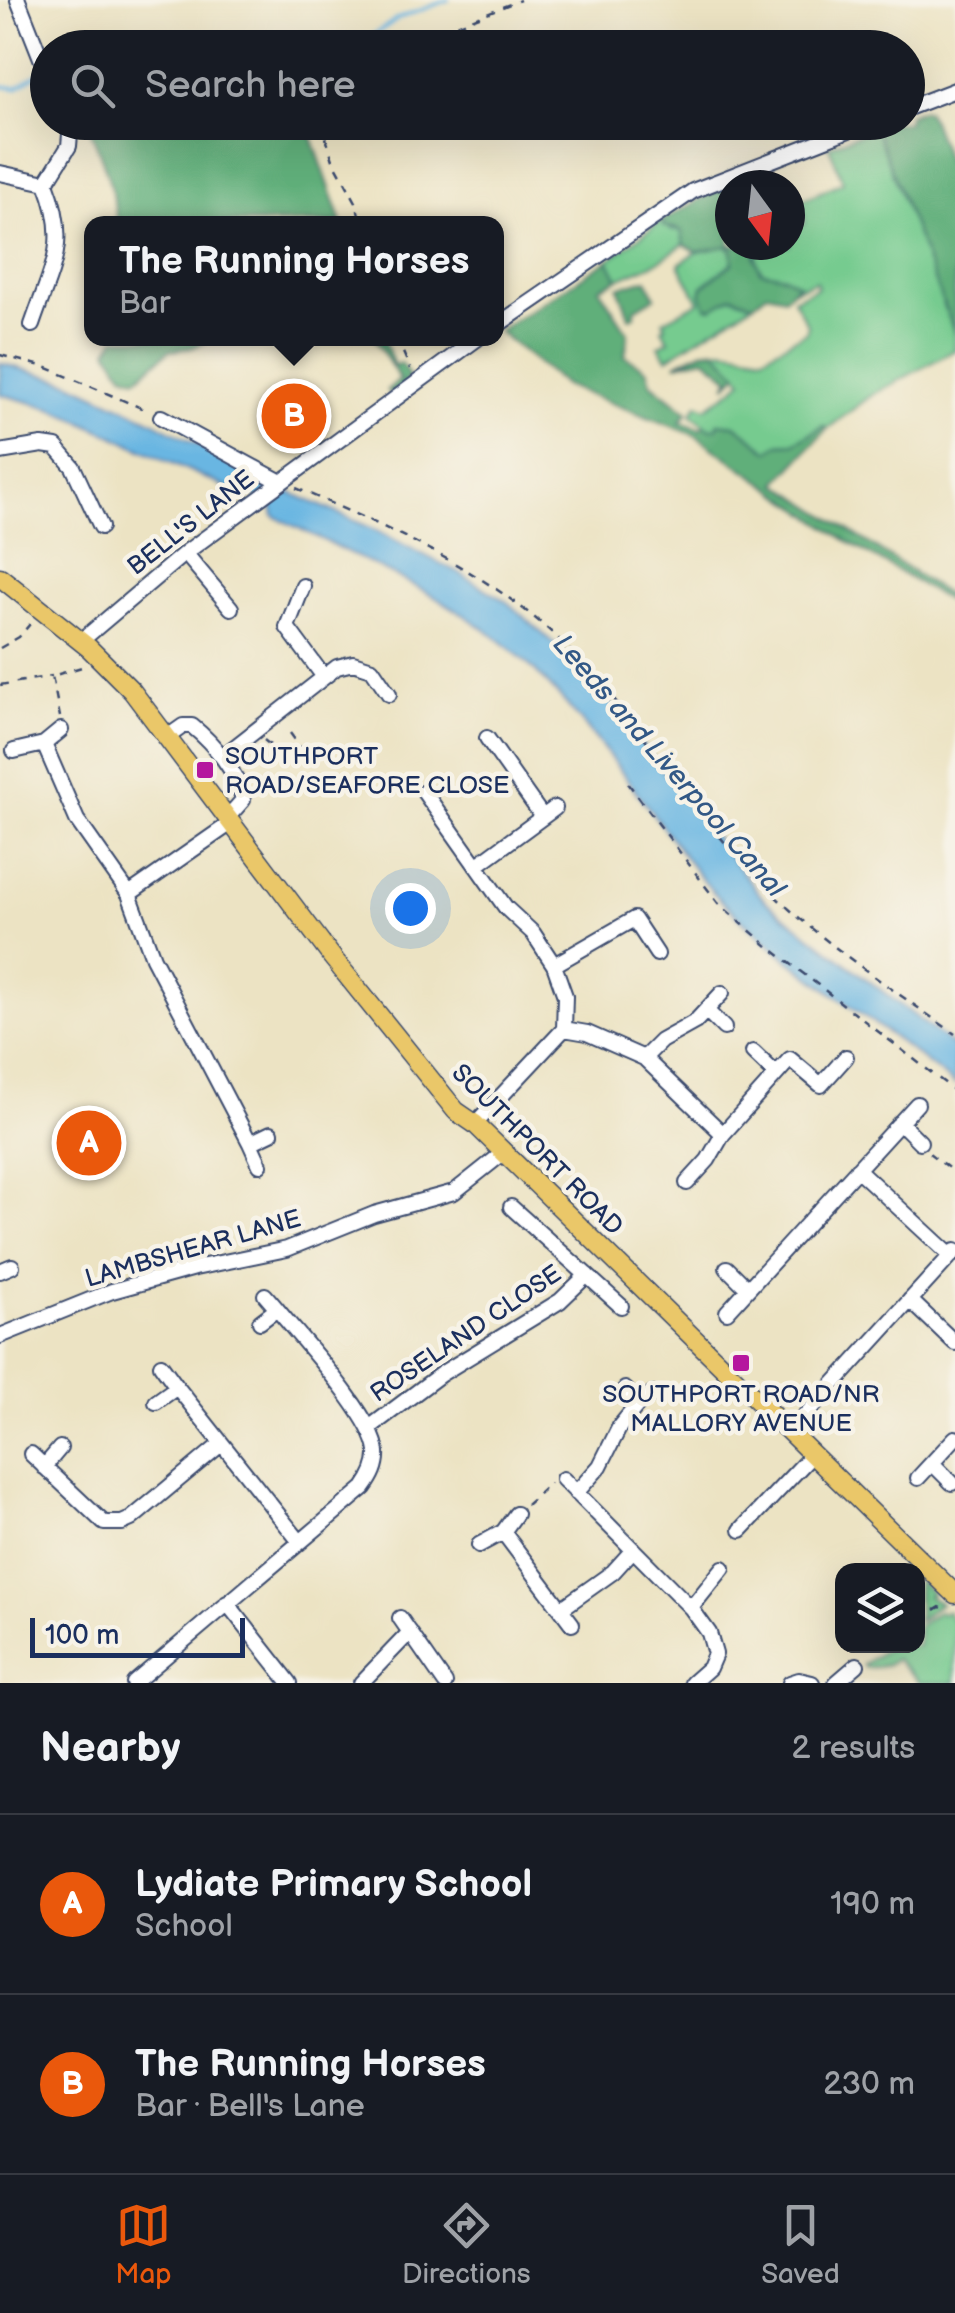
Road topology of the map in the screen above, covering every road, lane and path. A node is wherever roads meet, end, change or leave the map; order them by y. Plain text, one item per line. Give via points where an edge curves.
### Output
1 (18, 0) edge
2 (520, 0) edge
3 (444, 30) edge
4 (30, 35) edge
5 (955, 90) edge
6 (925, 101) edge
7 (70, 140) edge
8 (327, 140) edge
9 (823, 140) edge
10 (0, 174) edge
11 (46, 182) junction
12 (360, 216) edge
13 (504, 321) edge
14 (32, 325) dead end
15 (400, 346) edge
16 (467, 346) edge
17 (0, 355) edge
18 (416, 384) junction
19 (161, 418) joint
20 (0, 452) edge
21 (276, 486) junction
22 (101, 527) dead end
23 (185, 553) junction
24 (0, 577) edge
25 (303, 586) dead end
26 (231, 608) dead end
27 (31, 623) dead end
28 (81, 642) junction
29 (0, 648) edge
30 (88, 665) dead end
31 (52, 676) junction
32 (324, 677) junction
33 (0, 685) edge
34 (389, 694) dead end
35 (60, 727) joint
36 (290, 734) dead end
37 (166, 738) junction
38 (262, 738) dead end
39 (487, 738) dead end
40 (44, 744) junction
41 (276, 744) dead end
42 (14, 751) dead end
43 (222, 757) junction
44 (318, 772) dead end
45 (628, 783) dead end
46 (424, 792) dead end
47 (229, 821) junction
48 (476, 866) junction
49 (129, 894) junction
50 (657, 954) dead end
51 (554, 965) junction
52 (722, 993) dead end
53 (706, 1010) junction
54 (724, 1028) dead end
55 (564, 1029) junction
56 (955, 1034) edge
57 (753, 1052) dead end
58 (644, 1058) junction
59 (846, 1058) dead end
60 (776, 1074) junction
61 (955, 1090) edge
62 (917, 1104) dead end
63 (900, 1122) junction
64 (476, 1124) junction
65 (271, 1133) dead end
66 (723, 1134) junction
67 (250, 1143) junction
68 (921, 1144) joint
69 (503, 1153) junction
70 (260, 1165) dead end
71 (858, 1169) junction
72 (955, 1173) edge
73 (686, 1183) dead end
74 (511, 1206) dead end
75 (953, 1253) edge
76 (727, 1268) dead end
77 (587, 1274) junction
78 (748, 1288) junction
79 (265, 1295) dead end
80 (910, 1300) junction
81 (621, 1306) dead end
82 (277, 1309) junction
83 (727, 1312) dead end
84 (260, 1322) dead end
85 (0, 1336) edge
86 (955, 1343) edge
87 (160, 1365) dead end
88 (177, 1386) junction
89 (624, 1388) dead end
90 (653, 1394) dead end
91 (156, 1402) dead end
92 (638, 1404) junction
93 (369, 1428) junction
94 (790, 1432) junction
95 (955, 1438) edge
96 (221, 1444) junction
97 (60, 1448) dead end
98 (31, 1454) dead end
99 (813, 1454) junction
100 (932, 1463) junction
101 (44, 1467) junction
102 (918, 1478) dead end
103 (557, 1480) joint
104 (952, 1483) dead end
105 (576, 1492) junction
106 (516, 1514) joint
107 (741, 1530) dead end
108 (503, 1532) junction
109 (300, 1542) junction
110 (479, 1545) dead end
111 (632, 1551) junction
112 (723, 1568) dead end
113 (950, 1601) edge
114 (227, 1603) junction
115 (692, 1608) junction
116 (561, 1609) junction
117 (935, 1610) dead end
118 (400, 1618) dead end
119 (572, 1624) dead end
120 (410, 1632) junction
121 (857, 1665) dead end
122 (134, 1683) edge
123 (290, 1683) edge
124 (361, 1683) edge
125 (445, 1683) edge
126 (692, 1683) edge
127 (790, 1683) edge
128 (812, 1683) edge
129 (836, 1683) edge

1 - 4 street
2 - 3 path
5 - 6 street
7 - 11 street
8 - 12 path
9 - 13 street via 693,191
10 - 11 street
11 - 14 street via 60,229
15 - 18 path
16 - 18 street, BELL'S LANE
17 - 19 path via 45,367
18 - 21 street, BELL'S LANE
19 - 21 street
20 - 22 street via 56,447 74,468
21 - 23 street, BELL'S LANE
21 - 56 path via 392,530 464,567 530,614 596,676 777,901
23 - 26 street
23 - 28 street, BELL'S LANE
24 - 28 main road, SOUTHPORT ROAD
25 - 32 street via 287,627
27 - 29 path
28 - 37 main road, SOUTHPORT ROAD via 132,691
30 - 31 path
31 - 33 path
31 - 35 path
32 - 34 street via 337,667 372,668
32 - 43 street
35 - 40 street
36 - 44 path
37 - 43 street via 192,726
37 - 47 main road, SOUTHPORT ROAD
38 - 41 path
39 - 48 street via 548,812
40 - 42 street
40 - 49 street via 77,820
43 - 47 street via 242,794
45 - 61 path via 718,903
46 - 48 street
47 - 49 street
47 - 64 main road, SOUTHPORT ROAD via 456,1111
48 - 51 street
49 - 67 street via 154,958
50 - 51 street via 634,919
51 - 55 street via 565,996
52 - 53 street
53 - 54 street
53 - 58 street
55 - 58 street
55 - 64 street
57 - 60 street
58 - 66 street
59 - 60 street via 821,1085 790,1059
60 - 66 street
62 - 63 street
63 - 68 street
63 - 71 street
64 - 69 main road, SOUTHPORT ROAD
65 - 67 street
66 - 73 street
67 - 70 street
68 - 72 path
69 - 85 street, LAMBSHEAR LANE via 458,1191 374,1214 288,1249 112,1291
69 - 94 main road, SOUTHPORT ROAD
71 - 75 street
71 - 78 street
74 - 77 street
75 - 80 street
76 - 78 street
77 - 81 street
77 - 93 street, ROSELAND CLOSE via 560,1302 440,1374
78 - 83 street
79 - 82 street
80 - 86 street
80 - 94 street
82 - 84 street
82 - 93 street
87 - 88 street
88 - 91 street
88 - 96 street
89 - 92 street
90 - 92 street
92 - 105 street
93 - 109 street via 377,1453 371,1478
94 - 99 main road, SOUTHPORT ROAD
95 - 100 street
96 - 101 street via 130,1519 113,1524
96 - 109 street
97 - 101 street
98 - 101 street
99 - 107 street
99 - 113 main road, SOUTHPORT ROAD
100 - 102 street
100 - 104 street
103 - 105 street
103 - 106 path
105 - 111 street
106 - 108 street
108 - 110 street
108 - 116 street
109 - 114 street
111 - 115 street
111 - 116 street
112 - 115 street
113 - 117 path
114 - 122 street
114 - 123 street
115 - 126 street via 715,1654
116 - 119 street
118 - 120 street
120 - 124 street
120 - 125 street
121 - 129 street
127 - 128 street

